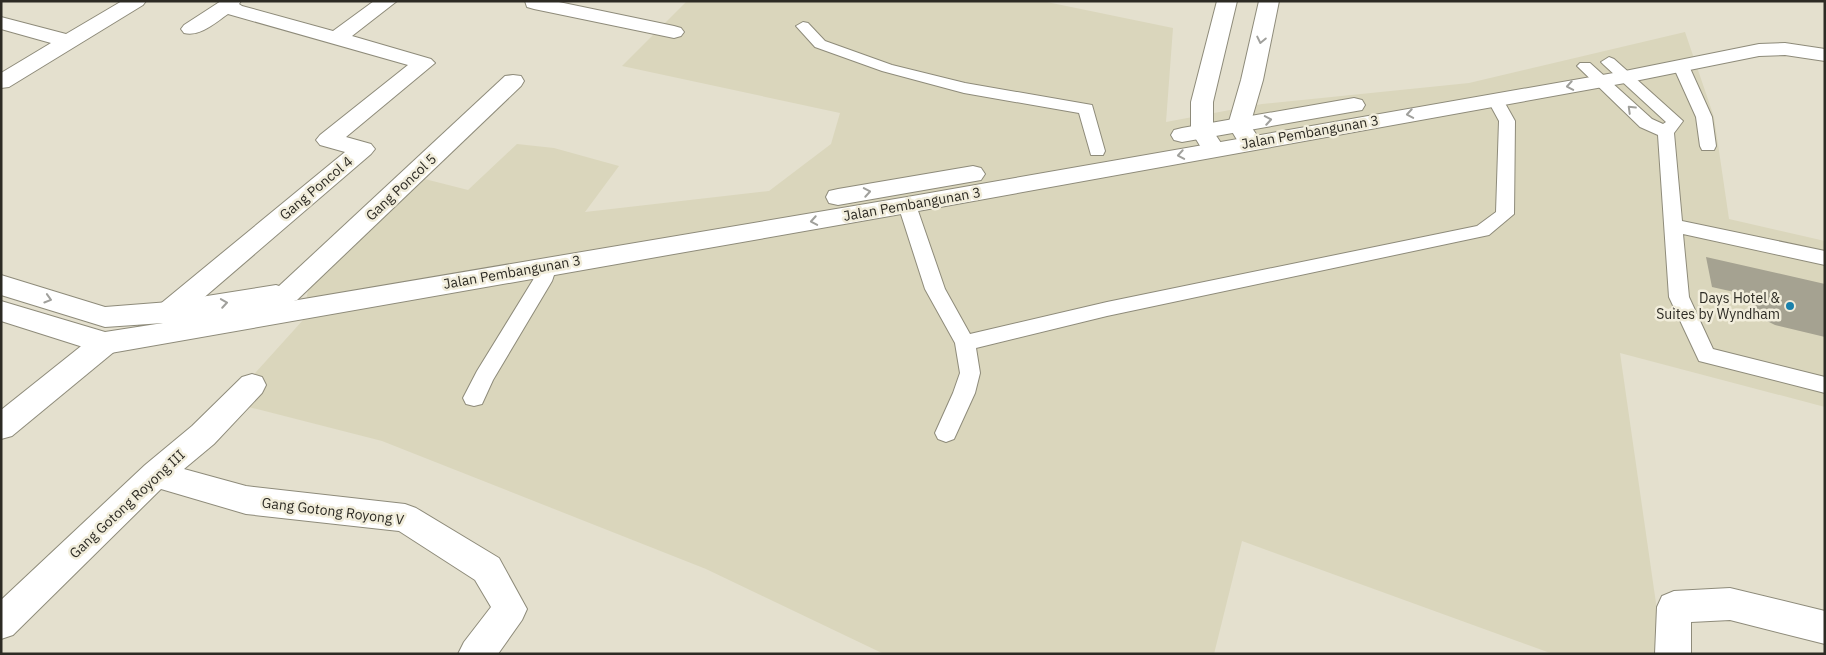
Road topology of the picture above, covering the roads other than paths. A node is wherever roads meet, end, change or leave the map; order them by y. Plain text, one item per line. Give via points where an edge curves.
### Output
1 (136, 1) edge
2 (387, 1) edge
3 (1227, 1) edge
4 (1269, 1) edge
5 (532, 2) edge
6 (230, 4) edge
7 (1, 23) edge
8 (803, 26) dead end
9 (191, 29) dead end
10 (674, 32) dead end
11 (336, 39) junction
12 (68, 41) junction
13 (1825, 46) edge
14 (1825, 55) edge
15 (1681, 66) junction
16 (1605, 71) junction
17 (514, 81) dead end
18 (1, 82) edge
19 (1495, 99) junction
20 (1202, 102) junction
21 (1244, 125) junction
22 (1666, 132) junction
23 (1207, 140) junction
24 (1708, 146) dead end
25 (1097, 151) junction
26 (995, 179) junction
27 (907, 205) junction
28 (1672, 225) junction
29 (1825, 258) edge
30 (548, 266) junction
31 (404, 283) junction
32 (1, 285) edge
33 (288, 293) junction
34 (1, 311) edge
35 (169, 312) junction
36 (965, 343) junction
37 (105, 344) junction
38 (252, 385) dead end
39 (1825, 385) edge
40 (474, 398) dead end
41 (1, 427) edge
42 (946, 433) dead end
43 (156, 474) junction
44 (1, 623) edge
45 (1825, 628) edge
46 (476, 654) edge
47 (1673, 654) edge

1 - 12 street
2 - 11 street
3 - 20 street
4 -> 21 street
5 - 10 street
6 - 9 street
6 - 11 street via 235,10
7 - 12 street
8 - 25 lane via 820,44 887,68 964,88 1086,109
11 - 35 street, Gang Poncol 4 via 424,63 328,140 363,149
12 - 18 street
13 - 16 street, Jalan Pembangunan 3 via 1777,39 1736,41
14 - 15 street, Jalan Pembangunan 3 via 1759,50
15 - 16 street, Jalan Pembangunan 3
15 - 24 lane via 1704,117
16 -> 19 street, Jalan Pembangunan 3
21 -> 16 street, Jalan Pembangunan 3
22 -> 16 lane via 1646,123
16 - 22 lane via 1675,121
17 - 33 street, Gang Poncol 5
19 -> 21 street, Jalan Pembangunan 3
19 - 36 lane via 1507,121 1505,214 1483,232 1107,309
20 - 21 street
20 - 23 street
21 - 23 street, Jalan Pembangunan 3
22 - 28 lane
23 - 25 street, Jalan Pembangunan 3
23 -> 26 street, Jalan Pembangunan 3
25 - 26 street, Jalan Pembangunan 3
26 - 27 street, Jalan Pembangunan 3
31 -> 26 street, Jalan Pembangunan 3
27 -> 30 street, Jalan Pembangunan 3
27 - 36 lane via 935,289
28 - 29 lane
28 - 39 lane via 1679,297 1706,355
30 - 31 street, Jalan Pembangunan 3
30 - 40 lane
31 - 33 street, Jalan Pembangunan 3
31 - 37 street, Jalan Pembangunan 3
32 -> 35 street, Jalan Pembangunan 3 via 105,317
35 -> 33 street, Jalan Pembangunan 3
34 - 37 street, Jalan Pembangunan 3
36 - 42 lane via 970,373
37 - 41 street
38 - 43 street, Gang Gotong Royong III via 203,435
43 - 44 street, Gang Gotong Royong III
43 - 46 street, Gang Gotong Royong V via 246,500 405,518 487,569 510,609
45 - 47 street via 1730,604 1674,607

